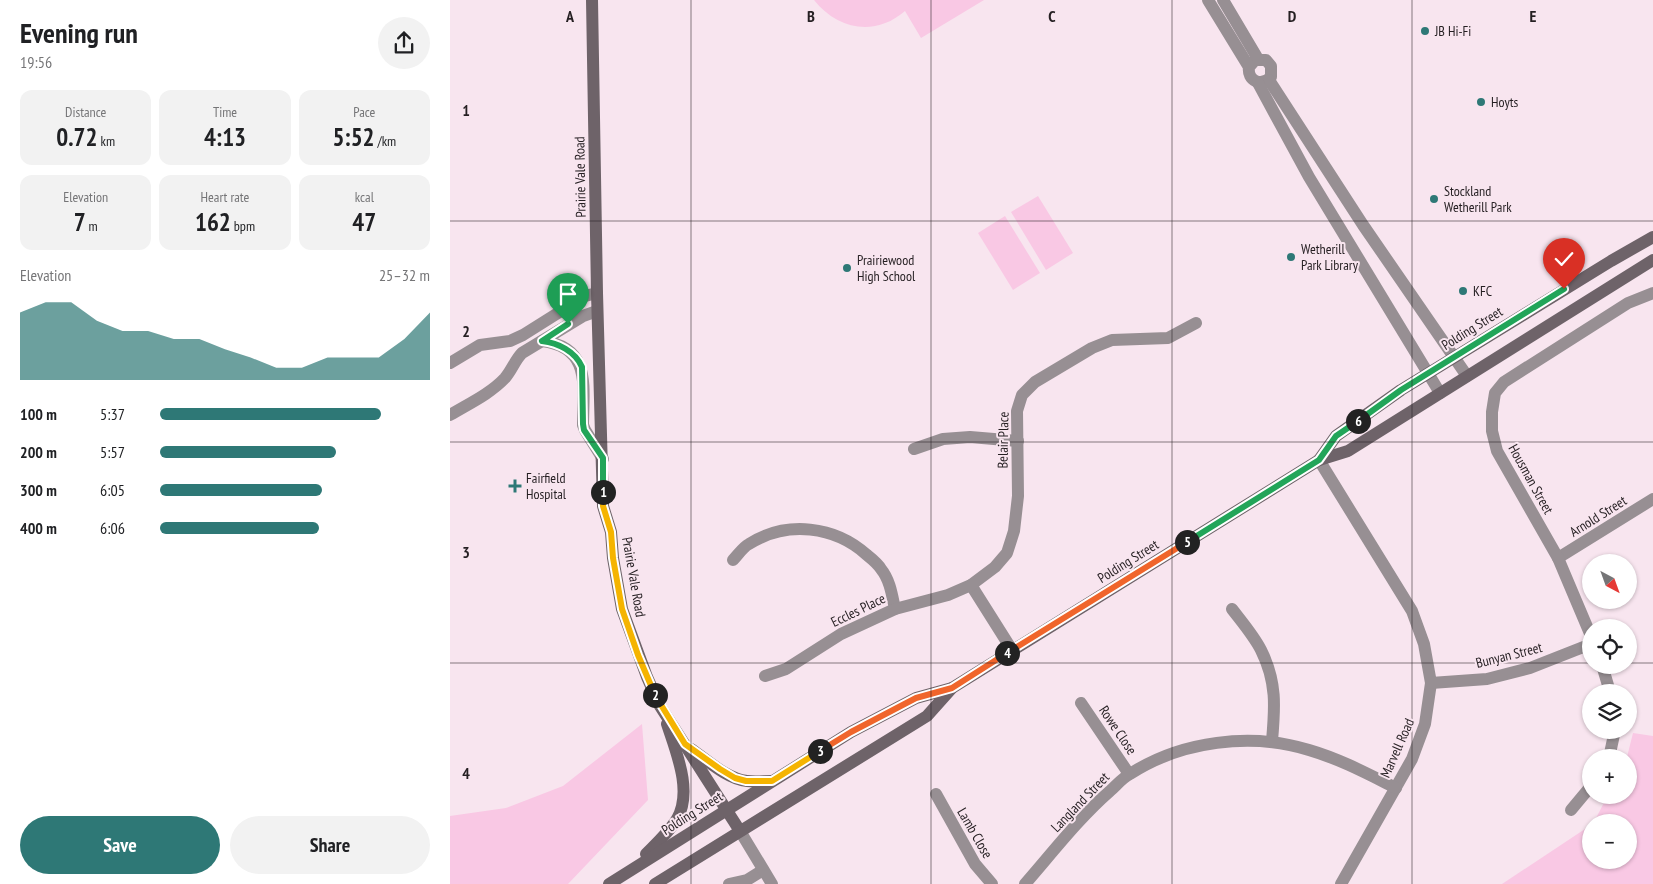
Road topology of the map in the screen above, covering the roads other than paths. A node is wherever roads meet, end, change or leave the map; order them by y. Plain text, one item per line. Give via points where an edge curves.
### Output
1 (592, 0) edge
2 (1208, 0) edge
3 (1223, 0) edge
4 (1254, 63) junction
5 (1263, 81) junction
6 (1354, 211) junction
7 (1337, 223) junction
8 (1653, 237) edge
9 (1653, 260) edge
10 (597, 293) junction
11 (1653, 293) edge
12 (597, 310) junction
13 (1196, 323) dead end
14 (542, 341) junction
15 (1454, 357) junction
16 (450, 363) edge
17 (1428, 374) junction
18 (1467, 376) junction
19 (1440, 393) junction
20 (450, 415) edge
21 (1018, 441) junction
22 (914, 449) dead end
23 (603, 458) junction
24 (1319, 460) junction
25 (1653, 499) edge
26 (1558, 558) junction
27 (733, 560) dead end
28 (971, 585) junction
29 (894, 609) junction
30 (1232, 609) dead end
31 (1584, 619) edge
32 (1582, 648) edge
33 (1012, 650) junction
34 (765, 676) dead end
35 (1431, 683) junction
36 (952, 688) junction
37 (1081, 702) dead end
38 (660, 706) junction
39 (1272, 741) junction
40 (685, 744) junction
41 (1129, 774) junction
42 (772, 781) junction
43 (1396, 788) junction
44 (936, 794) dead end
45 (1582, 797) edge
46 (726, 810) junction
47 (1571, 810) dead end
48 (740, 831) junction
49 (763, 870) junction
50 (628, 872) junction
51 (1344, 883) edge
52 (609, 884) edge
53 (655, 884) edge
54 (729, 884) edge
55 (772, 884) edge
56 (992, 884) edge
57 (1025, 884) edge

1 - 10 main road, Prairie Vale Road
2 - 4 street
3 - 4 street
4 - 5 street via 1249,75
4 - 5 street via 1266,60 1271,66 1272,73
5 - 6 street
5 - 7 street via 1309,177
6 - 7 street
6 - 15 street
7 - 17 street
8 - 15 main road, Polding Street
9 - 18 main road, Polding Street
10 - 12 main road, Prairie Vale Road
10 - 16 street via 585,296 523,335 480,345
11 - 26 street, Housman Street via 1628,303 1504,382 1496,393 1492,431 1497,451
12 - 14 street
12 - 23 main road, Prairie Vale Road
13 - 21 street, Belair Place via 1168,338 1112,340 1092,348 1035,382 1022,395 1017,411
14 - 20 street via 522,353 497,386
14 - 23 street via 557,344 579,361 583,376 584,430
15 - 17 main road, Polding Street
15 - 18 street
17 - 19 street
17 - 24 main road, Polding Street via 1336,436
18 - 19 main road, Polding Street
19 - 24 main road, Polding Street via 1348,451
21 - 22 street via 943,438
21 - 28 street, Belair Place via 1018,496 1014,530 1007,553
23 - 38 main road, Prairie Vale Road via 603,506 611,532 622,609
24 - 33 main road, Polding Street
24 - 35 street, Marvell Road via 1412,611 1424,644
25 - 26 street, Arnold Street
26 - 31 street, Housman Street
27 - 29 street via 747,544 764,536 812,529 836,535 858,547 881,568 890,584
28 - 29 street, Eccles Place
28 - 33 street
29 - 34 street, Eccles Place via 842,634 786,669
30 - 39 street via 1261,649 1272,677 1275,706
32 - 35 street, Bunyan Street via 1530,668 1486,679
33 - 36 main road, Polding Street
35 - 43 street, Marvell Road via 1425,724 1412,759
36 - 42 main road, Polding Street via 908,702 851,732
36 - 48 main road, Polding Street via 926,716
37 - 41 street, Rowe Close
38 - 40 main road, Prairie Vale Road
38 - 50 main road via 683,785 682,806 667,832
39 - 41 street, Langland Street via 1215,743 1168,755
39 - 43 street, Langland Street via 1342,761
40 - 42 main road via 735,778
40 - 46 main road, Prairie Vale Road
41 - 57 street, Langland Street via 1091,808
42 - 46 main road, Polding Street
43 - 51 street, Marvell Road
44 - 56 street, Lamb Close via 975,864
45 - 47 street
46 - 48 main road, Prairie Vale Road
46 - 50 main road, Polding Street
48 - 49 street
48 - 53 main road, Polding Street
49 - 54 street via 747,880
49 - 55 street
50 - 52 main road, Polding Street

